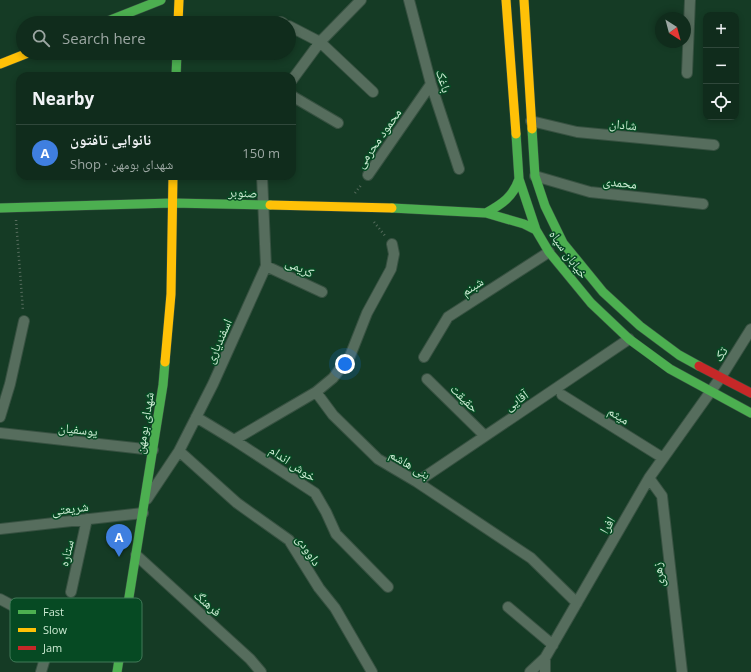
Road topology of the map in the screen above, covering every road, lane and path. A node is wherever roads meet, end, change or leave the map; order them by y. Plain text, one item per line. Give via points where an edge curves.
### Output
1 (161, 0) edge
2 (179, 0) edge
3 (361, 0) edge
4 (409, 0) edge
5 (506, 0) edge
6 (524, 0) edge
7 (690, 0) edge
8 (121, 16) edge
9 (178, 16) edge
10 (296, 30) edge
11 (320, 42) junction
12 (16, 58) edge
13 (177, 60) edge
14 (0, 64) edge
15 (176, 72) edge
16 (687, 73) dead end
17 (296, 75) edge
18 (431, 84) junction
19 (373, 92) dead end
20 (296, 98) edge
21 (531, 121) junction
22 (338, 123) dead end
23 (714, 145) dead end
24 (459, 168) dead end
25 (368, 175) joint
26 (535, 176) junction
27 (519, 179) junction
28 (173, 180) edge
29 (262, 180) edge
30 (172, 203) junction
31 (703, 204) dead end
32 (263, 205) junction
33 (346, 207) junction
34 (362, 207) junction
35 (0, 208) edge
36 (15, 208) junction
37 (486, 212) junction
38 (536, 230) junction
39 (392, 244) joint
40 (549, 252) junction
41 (266, 266) junction
42 (322, 292) dead end
43 (24, 321) joint
44 (751, 329) edge
45 (630, 339) junction
46 (424, 357) dead end
47 (721, 377) junction
48 (427, 379) dead end
49 (316, 392) junction
50 (710, 392) junction
51 (751, 394) edge
52 (562, 395) dead end
53 (751, 413) edge
54 (0, 417) edge
55 (196, 417) junction
56 (0, 433) edge
57 (485, 436) junction
58 (234, 440) junction
59 (153, 450) junction
60 (179, 451) junction
61 (663, 458) junction
62 (649, 478) junction
63 (417, 482) junction
64 (144, 502) junction
65 (143, 513) junction
66 (87, 519) junction
67 (1, 527) edge
68 (136, 555) junction
69 (388, 586) dead end
70 (71, 592) dead end
71 (129, 598) edge
72 (0, 599) edge
73 (577, 603) junction
74 (10, 604) edge
75 (508, 607) dead end
76 (553, 645) junction
77 (545, 658) junction
78 (44, 662) edge
79 (119, 662) edge
80 (41, 672) edge
81 (117, 672) edge
82 (261, 672) edge
83 (372, 672) edge
84 (530, 672) edge
85 (545, 672) edge
86 (682, 672) edge

1 - 8 street
2 - 9 street
3 - 11 street
4 - 18 street, باغک
5 - 27 street, خیابان سپاه
6 - 21 street, خیابان سپاه
7 - 16 street
10 - 11 street
11 - 17 street
11 - 19 street
12 - 14 street
13 - 15 street
18 - 24 street, باغک
18 - 25 street, محمود محرمی
20 - 22 street
21 - 23 street, شادان via 577,132
21 - 26 street, خیابان سپاه
25 - 33 path, محمود محرمی
26 - 31 street, محمدی via 590,192
26 - 47 street, خیابان سپاه via 545,206 563,243 603,292 640,326 679,355
27 - 37 street, صنوبر via 516,189 507,201
27 - 38 street, خیابان سپاه
28 - 30 street, شهدای بومهن
29 - 32 street, اسفندیاری
30 - 32 street, صنوبر
30 - 36 street, صنوبر
30 - 59 street, شهدای بومهن via 171,294 163,385
32 - 33 street, صنوبر
32 - 41 street, اسفندیاری
33 - 34 street, صنوبر
34 - 37 street, صنوبر
34 - 39 path
35 - 36 street, صنوبر
36 - 43 path
37 - 38 street, صنوبر
38 - 40 street, خیابان سپاه
39 - 49 street via 394,254 391,269 367,313 350,356 333,378
40 - 45 street, خیابان سپاه via 591,303
40 - 46 street, شبنم via 448,317
41 - 42 street, کریمی
41 - 55 street, اسفندیاری
43 - 54 street
44 - 47 street, تک
45 - 50 street, خیابان سپاه via 670,369
45 - 57 street, آقایی
47 - 50 street, تک
47 - 51 street, خیابان سپاه
48 - 57 street, حقیقت
49 - 58 street
49 - 63 street, بنی هاشم via 333,415 378,459
50 - 53 street, خیابان سپاه
50 - 61 street, افرا
52 - 61 street, میثم
55 - 58 street, خوش اندام
55 - 60 street, اسفندیاری
56 - 59 street, یوسفیان
57 - 63 street, آقایی
58 - 69 street, خوش اندام via 315,493 336,534
59 - 64 street, شهدای بومهن
60 - 64 street, اسفندیاری
60 - 83 street, داوودی via 237,503 289,540 319,588 335,608
61 - 62 street, افرا
62 - 73 street, افرا
62 - 86 street, زهری via 662,496
63 - 73 street, بنی هاشم via 531,558
64 - 65 street, شهدای بومهن
65 - 66 street, شریعتی
65 - 68 street, شهدای بومهن
66 - 67 street, شریعتی
66 - 70 street, ستاره
68 - 71 street, شهدای بومهن
68 - 82 street, فرهنگ
72 - 74 street
73 - 76 street, افرا
75 - 76 street
76 - 77 street, افرا
77 - 84 street, افرا
77 - 85 street
78 - 80 street
79 - 81 street, شهدای بومهن

